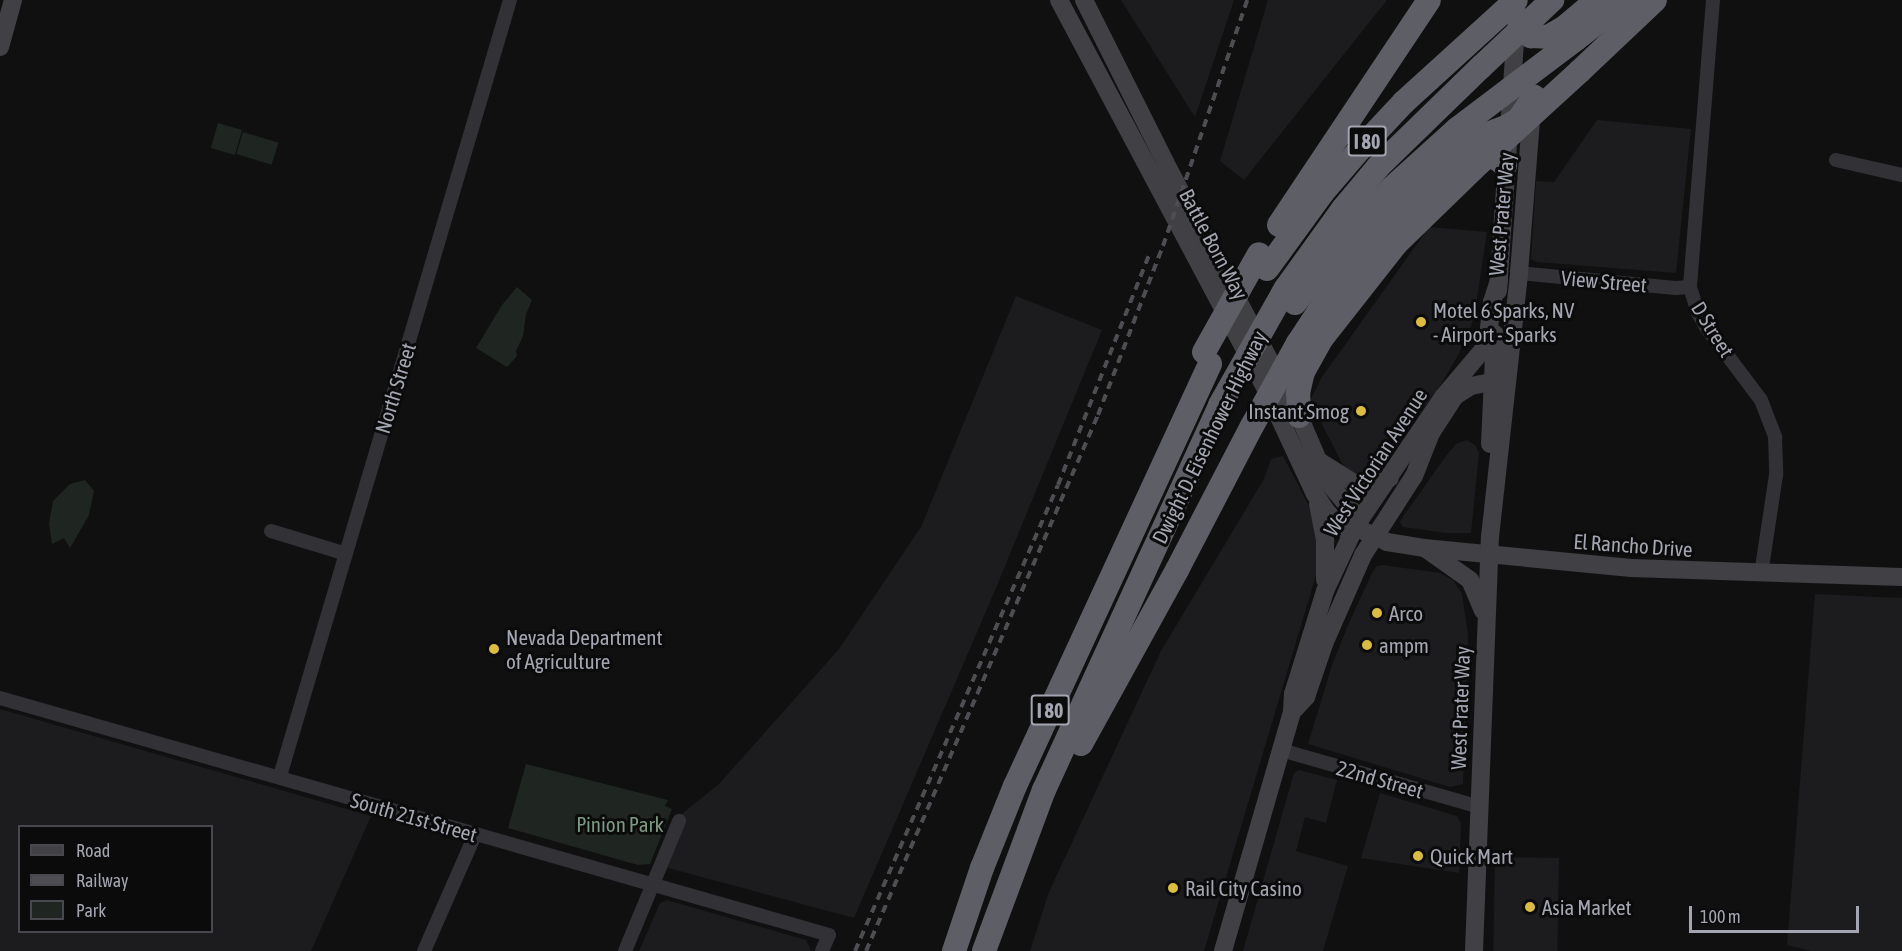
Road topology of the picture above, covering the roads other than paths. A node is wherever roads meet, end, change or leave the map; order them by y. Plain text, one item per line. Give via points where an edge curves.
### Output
1 (14, 0) edge
2 (510, 0) edge
3 (1059, 0) edge
4 (1084, 0) edge
5 (1429, 0) edge
6 (1542, 0) edge
7 (1552, 0) edge
8 (1597, 0) edge
9 (1626, 0) edge
10 (1655, 0) edge
11 (1713, 0) edge
12 (1518, 6) edge
13 (1539, 38) junction
14 (0, 47) edge
15 (1533, 97) junction
16 (1508, 126) junction
17 (1836, 160) dead end
18 (1505, 165) junction
19 (1440, 171) junction
20 (1902, 175) edge
21 (1263, 262) junction
22 (1519, 273) junction
23 (1499, 280) junction
24 (1690, 286) junction
25 (1291, 295) junction
26 (1511, 344) junction
27 (1491, 382) junction
28 (1299, 416) junction
29 (1319, 461) junction
30 (1496, 467) junction
31 (1390, 478) junction
32 (1315, 494) junction
33 (271, 531) dead end
34 (1364, 532) junction
35 (1424, 548) junction
36 (346, 554) junction
37 (1489, 555) junction
38 (1761, 574) junction
39 (1902, 577) edge
40 (1325, 591) junction
41 (1485, 616) junction
42 (0, 698) edge
43 (1292, 712) junction
44 (1281, 750) junction
45 (280, 776) junction
46 (1044, 790) junction
47 (1480, 807) junction
48 (679, 820) dead end
49 (475, 835) junction
50 (654, 883) junction
51 (424, 951) edge
52 (625, 951) edge
53 (822, 951) edge
54 (954, 951) edge
55 (984, 951) edge
56 (1223, 951) edge
57 (1474, 951) edge

1 - 14 main road
2 - 36 street, North Street
3 - 32 main road, Battle Born Way via 1265,387
4 - 28 main road, Battle Born Way
5 - 21 highway
6 - 13 main road, West Prater Way
7 - 25 highway, Dwight D. Eisenhower Highway / I 80, bridge via 1378,167 1342,209
8 - 13 highway via 1556,34
9 - 25 highway, bridge via 1457,129 1392,189
10 - 28 highway, bridge via 1396,244 1322,338 1303,372 1298,393
11 - 24 street, D Street
12 - 13 highway via 1526,33
12 - 16 main road, West Prater Way
12 - 21 highway, Dwight D. Eisenhower Highway / I 80 via 1484,28 1404,102
13 - 15 main road, West Prater Way
15 - 16 highway via 1526,111
15 - 22 main road, West Prater Way
16 - 18 main road, West Prater Way
16 - 19 highway via 1477,138
17 - 20 street
18 - 19 highway via 1493,153 1476,150
18 - 23 main road, West Prater Way
19 - 46 highway, bridge via 1363,252 1298,344 1079,747
21 - 54 highway, Dwight D. Eisenhower Highway / I 80 via 1207,358 1015,786
22 - 24 street, View Street via 1675,288
22 - 26 main road, West Prater Way
23 - 27 main road, West Prater Way
23 - 31 main road, West Victorian Avenue via 1487,345 1443,397
24 - 38 street, D Street via 1698,313 1761,400 1775,437 1776,475
25 - 46 highway, Dwight D. Eisenhower Highway / I 80, bridge via 1249,352 1220,405
26 - 27 main road
26 - 30 main road, West Prater Way
27 - 30 main road, West Prater Way via 1490,444
27 - 34 main road, West Victorian Avenue via 1464,389 1455,396 1431,433 1414,476
28 - 29 main road, Battle Born Way
29 - 31 main road via 1354,483 1376,484
29 - 34 main road, Battle Born Way via 1327,481
30 - 37 main road, West Prater Way
31 - 34 main road, West Victorian Avenue
32 - 34 main road, Battle Born Way via 1342,528
32 - 40 main road via 1325,541
33 - 36 street
34 - 35 main road, El Rancho Drive
34 - 40 main road, West Victorian Avenue
34 - 43 main road, West Victorian Avenue via 1306,698
35 - 37 main road, El Rancho Drive
35 - 41 main road via 1470,580
36 - 45 street, North Street
37 - 38 main road, El Rancho Drive via 1631,568
37 - 41 main road, West Prater Way
38 - 39 main road, El Rancho Drive
40 - 43 main road, West Victorian Avenue via 1293,694
41 - 47 main road, West Prater Way
42 - 45 street, South 21st Street
43 - 44 main road, West Victorian Avenue
44 - 47 street, 22nd Street
44 - 56 main road, West Victorian Avenue
45 - 49 street, South 21st Street
46 - 55 highway, Dwight D. Eisenhower Highway / I 80
47 - 57 main road, West Prater Way
48 - 50 street
49 - 50 street, South 21st Street
49 - 51 street
50 - 52 street
50 - 53 street, South 21st Street via 829,935

